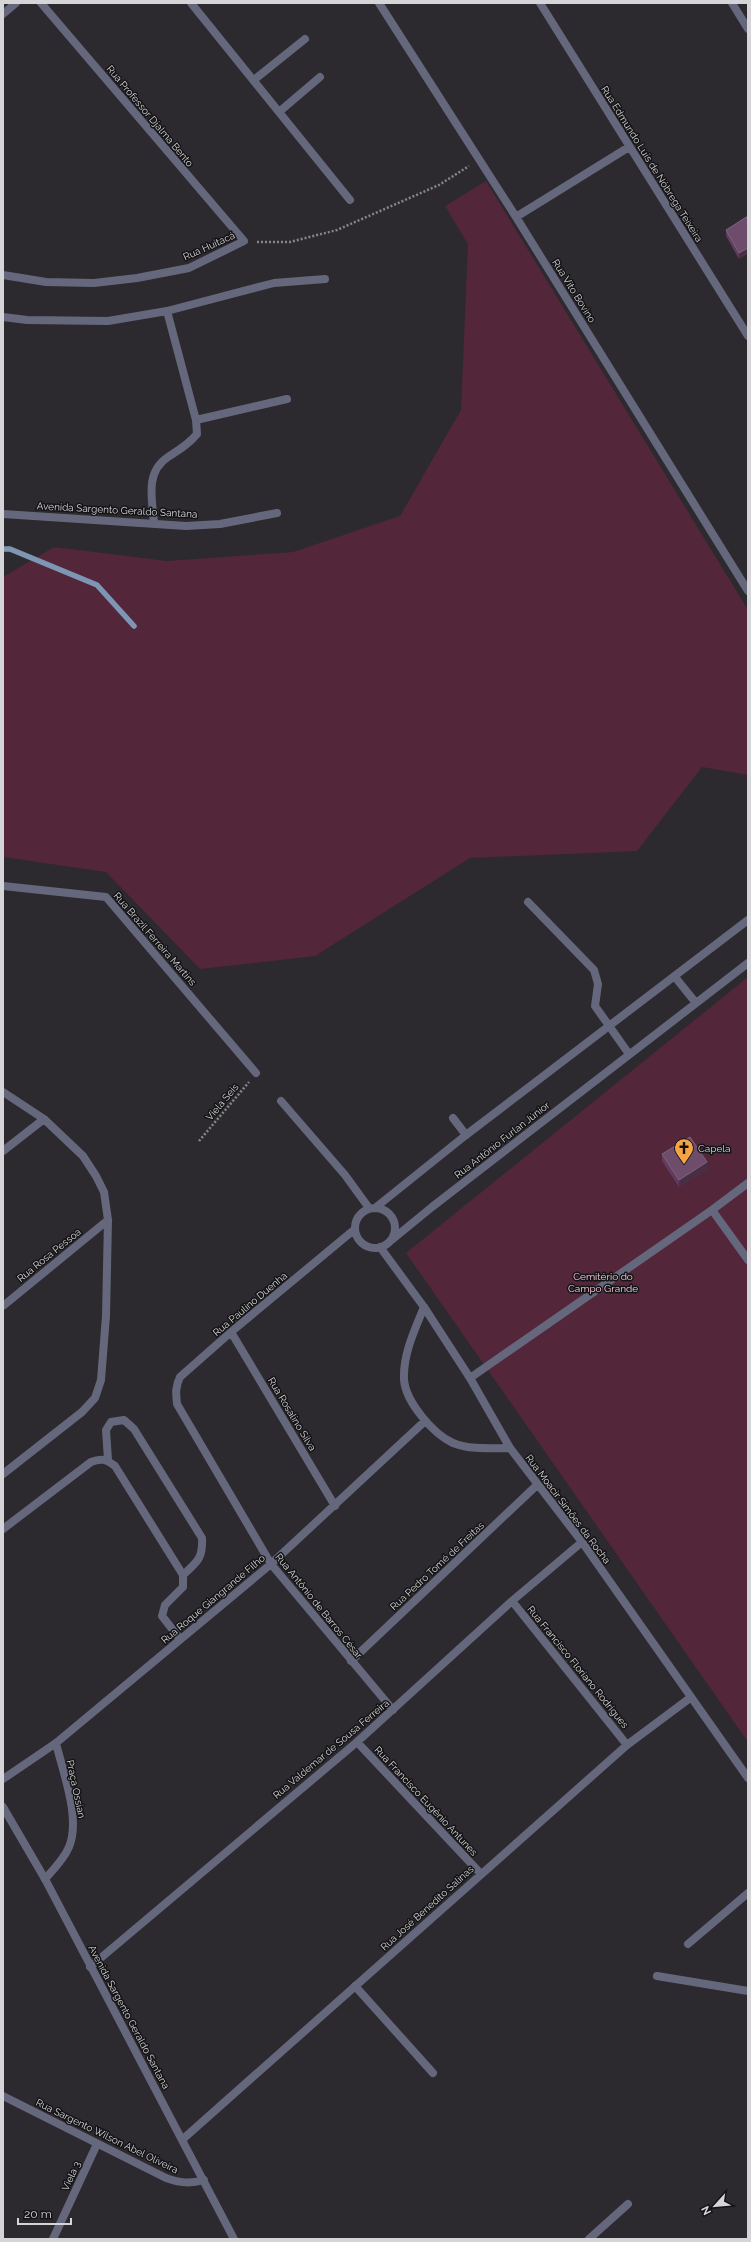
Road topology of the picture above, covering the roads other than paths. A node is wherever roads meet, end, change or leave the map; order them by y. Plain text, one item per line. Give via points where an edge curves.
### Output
1 (16, 3) edge
2 (191, 3) edge
3 (379, 3) edge
4 (540, 3) edge
5 (732, 3) edge
6 (44, 4) edge
7 (3, 14) edge
8 (748, 29) edge
9 (305, 38) dead end
10 (320, 77) dead end
11 (254, 80) junction
12 (279, 112) junction
13 (629, 147) junction
14 (350, 200) dead end
15 (516, 217) junction
16 (244, 241) joint
17 (3, 275) edge
18 (325, 279) dead end
19 (167, 311) junction
20 (3, 316) edge
21 (748, 336) edge
22 (287, 399) dead end
23 (196, 420) junction
24 (277, 513) dead end
25 (3, 514) edge
26 (154, 523) junction
27 (748, 591) edge
28 (3, 886) edge
29 (528, 902) dead end
30 (748, 920) edge
31 (748, 963) edge
32 (675, 977) junction
33 (696, 1003) junction
34 (609, 1027) junction
35 (629, 1054) junction
36 (256, 1073) road end
37 (3, 1092) edge
38 (281, 1101) dead end
39 (453, 1118) dead end
40 (44, 1119) junction
41 (466, 1135) junction
42 (3, 1151) edge
43 (748, 1183) edge
44 (372, 1208) junction
45 (712, 1210) junction
46 (108, 1220) junction
47 (355, 1229) junction
48 (388, 1243) junction
49 (380, 1247) junction
50 (748, 1260) edge
51 (3, 1306) edge
52 (424, 1306) junction
53 (231, 1332) junction
54 (470, 1378) junction
55 (177, 1404) joint
56 (425, 1421) junction
57 (510, 1448) junction
58 (108, 1460) junction
59 (3, 1474) edge
60 (537, 1485) junction
61 (336, 1506) junction
62 (3, 1529) edge
63 (582, 1542) junction
64 (271, 1564) junction
65 (183, 1575) junction
66 (512, 1601) junction
67 (180, 1639) junction
68 (350, 1661) junction
69 (690, 1698) junction
70 (393, 1710) junction
71 (357, 1742) junction
72 (56, 1743) junction
73 (627, 1746) junction
74 (748, 1778) edge
75 (3, 1779) edge
76 (3, 1807) edge
77 (481, 1874) junction
78 (45, 1878) junction
79 (748, 1893) edge
80 (688, 1944) dead end
81 (90, 1967) junction
82 (657, 1976) dead end
83 (355, 1986) junction
84 (748, 1991) edge
85 (433, 2073) dead end
86 (3, 2096) edge
87 (183, 2138) junction
88 (97, 2144) junction
89 (204, 2180) junction
90 (628, 2204) dead end
91 (53, 2239) edge
92 (234, 2239) edge
93 (589, 2239) edge

1 - 7 street
2 - 11 street
3 - 15 street, Rua Vito Bovino
4 - 13 street, Rua Edmundo Luís de Nóbrega Teixeira
5 - 8 street
6 - 16 street, Rua Professor Djalma Bento
9 - 11 street
10 - 12 street
11 - 12 street
12 - 14 street
13 - 15 street
13 - 21 street, Rua Edmundo Luís de Nóbrega Teixeira
15 - 27 street, Rua Vito Bovino
16 - 17 street, Rua Huitacá via 189,268 137,278 94,283 54,282
18 - 19 street via 274,283
19 - 20 street via 108,321 27,320
19 - 23 street
22 - 23 street
23 - 26 street via 197,434 191,443 163,461 153,473
24 - 26 street, Avenida Sargento Geraldo Santana via 220,524 186,526
25 - 26 street, Avenida Sargento Geraldo Santana
28 - 36 street, Rua Brazil Ferreira Martins via 106,897
29 - 34 street via 594,970 598,984 595,1006
30 - 32 street
31 - 33 street, Rua Antônio Furlan Júnior
32 - 33 street
32 - 34 street
33 - 35 street, Rua Antônio Furlan Júnior
34 - 35 street
34 - 41 street
35 - 48 street, Rua Antônio Furlan Júnior
37 - 40 street
38 - 44 street
39 - 41 street
40 - 42 street
40 - 46 street via 83,1156 96,1176 104,1192
41 - 44 street
43 - 45 street
44 - 47 street via 361,1213 356,1220
44 - 48 street via 386,1211 394,1221 394,1233
45 - 50 street
45 - 54 street
46 - 51 street, Rua Rosa Pessoa
46 - 59 street via 106,1316 101,1380 95,1398 82,1412
47 - 49 street via 363,1244 371,1248
47 - 53 street, Rua Paulino Duenha
48 - 49 street
49 - 52 street, Rua Moacir Simões da Rocha
52 - 54 street, Rua Moacir Simões da Rocha
52 - 56 street via 406,1358 404,1380 408,1394
53 - 55 street, Rua Paulino Duenha via 180,1378 176,1384
53 - 61 street, Rua Rosalino Silva
54 - 57 street, Rua Moacir Simões da Rocha
55 - 64 street, Rua Antônio de Barros César
56 - 57 street via 452,1442 474,1448
56 - 61 street, Rua Roque Giangrande Filho
57 - 60 street, Rua Moacir Simões da Rocha
58 - 62 street via 98,1459 91,1462
58 - 65 street via 115,1466
58 - 65 street via 106,1430 111,1422 124,1420 134,1429 202,1538 203,1550 200,1559
60 - 63 street, Rua Moacir Simões da Rocha
60 - 68 street, Rua Pedro Tomé de Freitas
61 - 64 street, Rua Roque Giangrande Filho
63 - 66 street, Rua Valdemar de Sousa Ferreira
63 - 69 street, Rua Moacir Simões da Rocha
64 - 67 street, Rua Roque Giangrande Filho
64 - 68 street, Rua Antônio de Barros César
65 - 67 street via 183,1587 165,1605 162,1616
66 - 70 street, Rua Valdemar de Sousa Ferreira
66 - 73 street, Rua Francisco Floriano Rodrigues
67 - 72 street, Rua Roque Giangrande Filho
68 - 70 street, Rua Antônio de Barros César
69 - 73 street, Rua José Benedito Salinas
69 - 74 street, Rua Moacir Simões da Rocha
70 - 71 street, Rua Valdemar de Sousa Ferreira
71 - 77 street, Rua Francisco Eugênio Antunes
71 - 81 street, Rua Valdemar de Sousa Ferreira
72 - 75 street, Rua Roque Giangrande Filho
72 - 78 street, Praça Ossian via 74,1831 62,1860
73 - 77 street, Rua José Benedito Salinas
76 - 78 street, Avenida Sargento Geraldo Santana
77 - 83 street, Rua José Benedito Salinas
78 - 81 street, Avenida Sargento Geraldo Santana
79 - 80 street
81 - 87 street, Avenida Sargento Geraldo Santana
82 - 84 street
83 - 85 street
83 - 87 street, Rua José Benedito Salinas
86 - 88 street, Rua Sargento Wilson Abel Oliveira
87 - 89 street, Avenida Sargento Geraldo Santana
88 - 89 street, Rua Sargento Wilson Abel Oliveira via 166,2178 187,2183
88 - 91 street, Viela 3
89 - 92 street, Avenida Sargento Geraldo Santana
90 - 93 street

